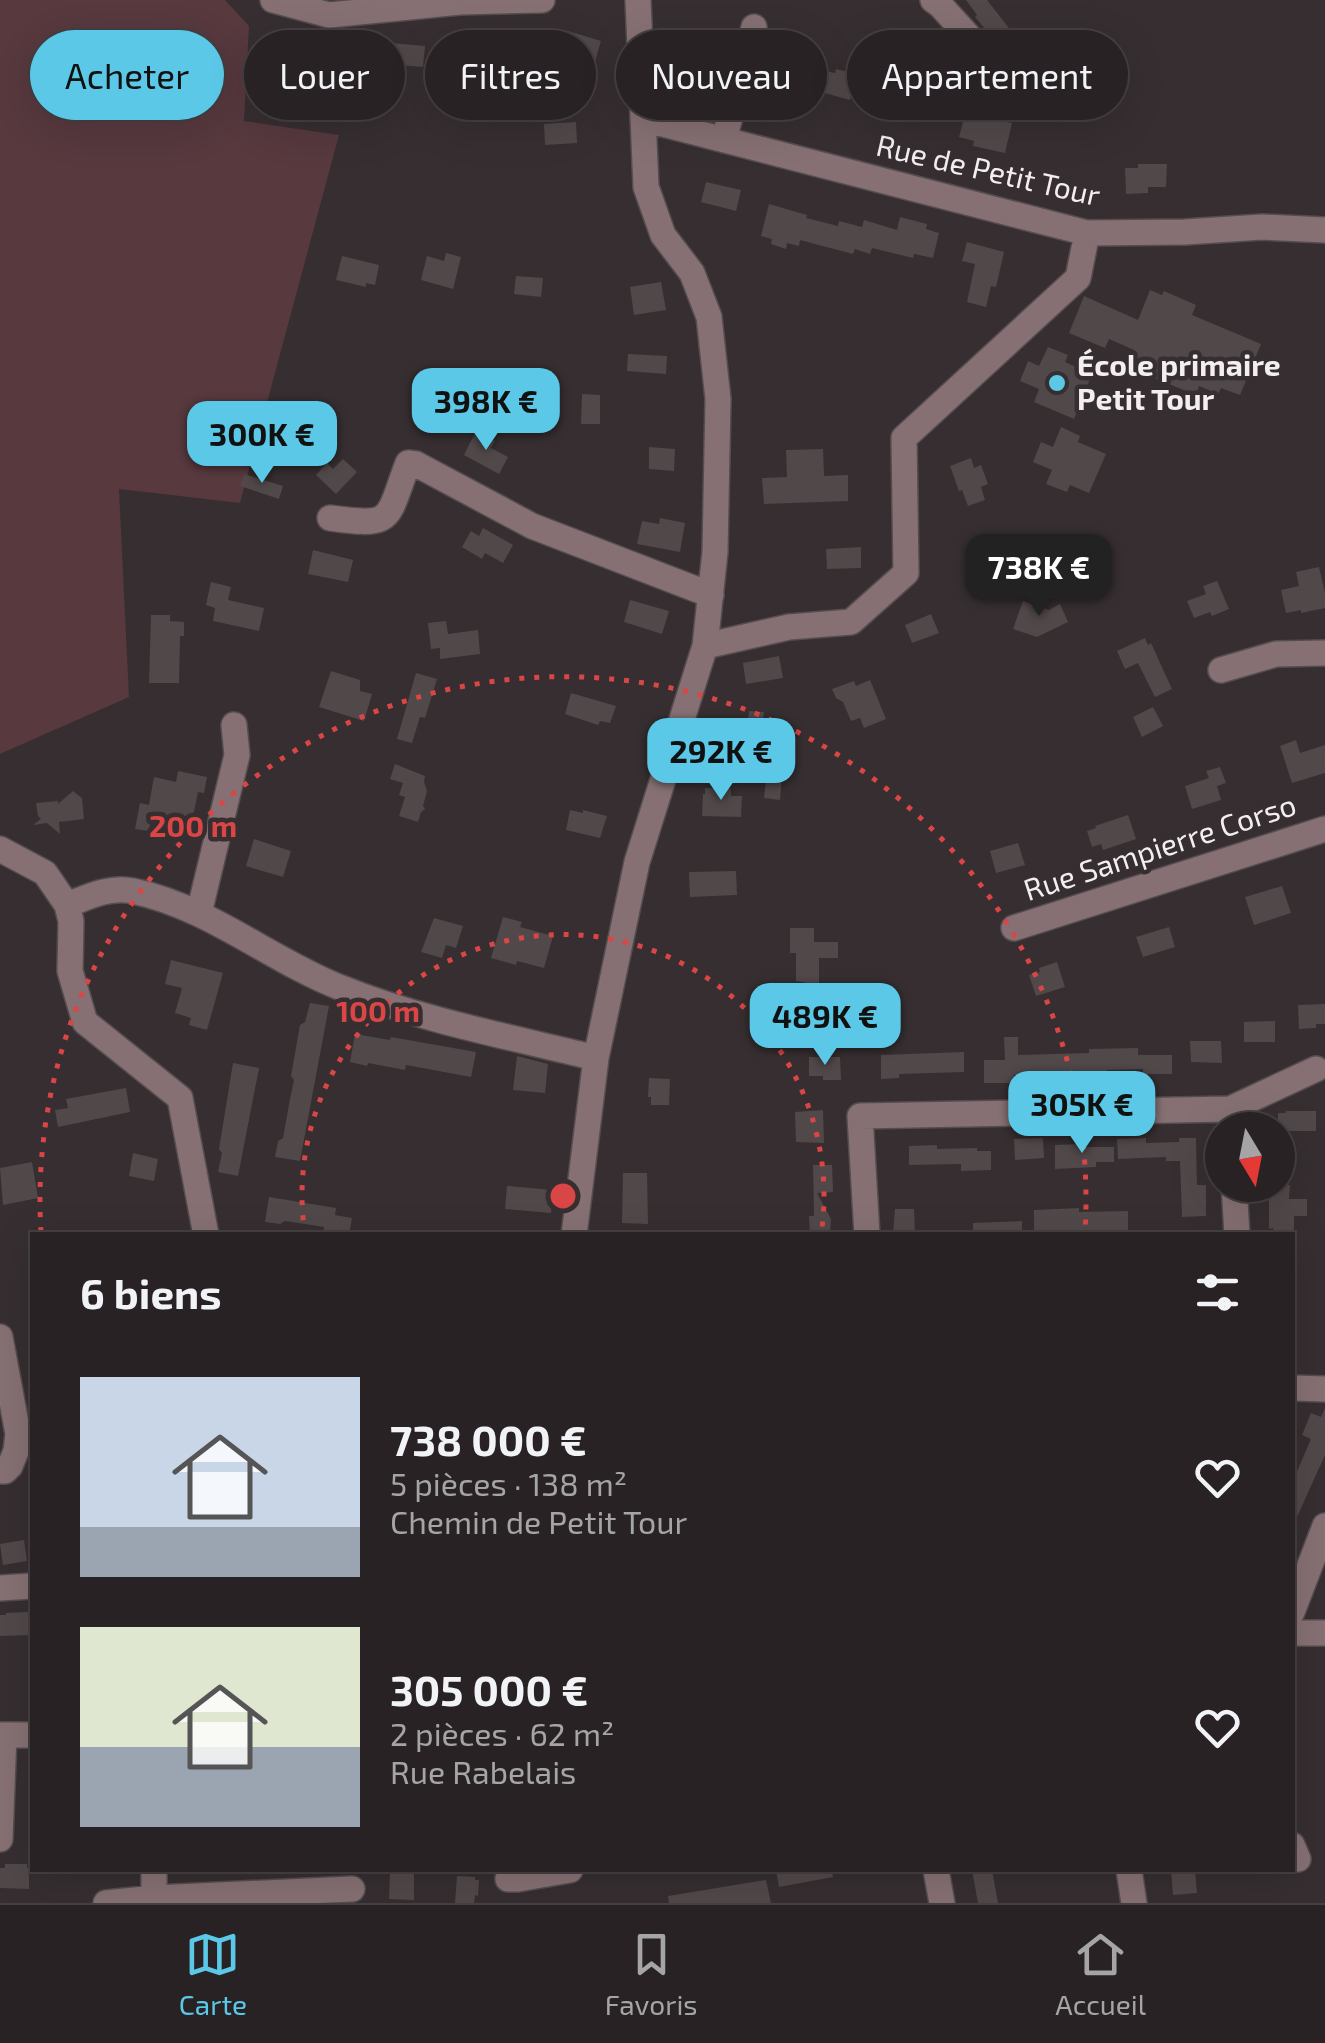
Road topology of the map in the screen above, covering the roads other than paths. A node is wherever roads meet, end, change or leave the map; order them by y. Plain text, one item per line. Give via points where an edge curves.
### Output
1 (274, 0) edge
2 (542, 0) edge
3 (638, 0) edge
4 (933, 0) edge
5 (754, 27) dead end
6 (639, 30) edge
7 (963, 30) edge
8 (643, 120) edge
9 (647, 120) edge
10 (724, 140) junction
11 (1325, 230) edge
12 (1087, 233) junction
13 (330, 518) dead end
14 (711, 596) junction
15 (705, 646) junction
16 (1325, 653) edge
17 (1221, 670) dead end
18 (234, 725) dead end
19 (1325, 829) edge
20 (0, 850) edge
21 (67, 905) junction
22 (199, 913) junction
23 (1014, 928) dead end
24 (596, 1058) junction
25 (1316, 1069) dead end
26 (1243, 1112) edge
27 (1205, 1119) edge
28 (1235, 1202) edge
29 (205, 1232) edge
30 (574, 1232) edge
31 (867, 1232) edge
32 (1236, 1232) edge
33 (0, 1338) edge
34 (1295, 1388) edge
35 (1325, 1389) edge
36 (0, 1471) edge
37 (1325, 1526) edge
38 (30, 1586) edge
39 (0, 1588) edge
40 (1295, 1604) edge
41 (1295, 1633) edge
42 (1325, 1633) edge
43 (2, 1735) edge
44 (30, 1735) edge
45 (0, 1839) edge
46 (154, 1872) edge
47 (558, 1872) edge
48 (936, 1872) edge
49 (1129, 1872) edge
50 (508, 1884) edge
51 (353, 1887) edge
52 (154, 1898) junction
53 (106, 1903) edge
54 (942, 1903) edge
55 (1134, 1903) edge

1 - 2 street via 330,15
3 - 6 street
4 - 7 street
5 - 10 street
8 - 14 street via 646,188 663,235 692,274 709,317 718,399
9 - 10 street, Rue de Petit Tour
10 - 12 street, Rue de Petit Tour
11 - 12 street, Rue de Petit Tour
12 - 15 street via 1078,278 904,438 906,574 851,622 789,627
13 - 14 street via 379,521 389,514 408,463 416,464 532,526
14 - 15 street
15 - 24 street via 637,862
16 - 17 street via 1276,654
18 - 22 street via 236,755
19 - 23 street, Rue Sampierre Corso
20 - 21 street via 45,873
21 - 22 street via 130,890
21 - 29 street via 70,970 84,1022 180,1098
22 - 24 street via 336,986 408,1012
24 - 30 street
25 - 26 street
27 - 31 street via 860,1116
28 - 32 street
33 - 36 street via 18,1434 10,1466
34 - 35 street
37 - 40 street
38 - 39 street
41 - 42 street
43 - 44 street
43 - 45 street
46 - 52 street
47 - 50 street
48 - 54 street
49 - 55 street
51 - 52 street
52 - 53 street

